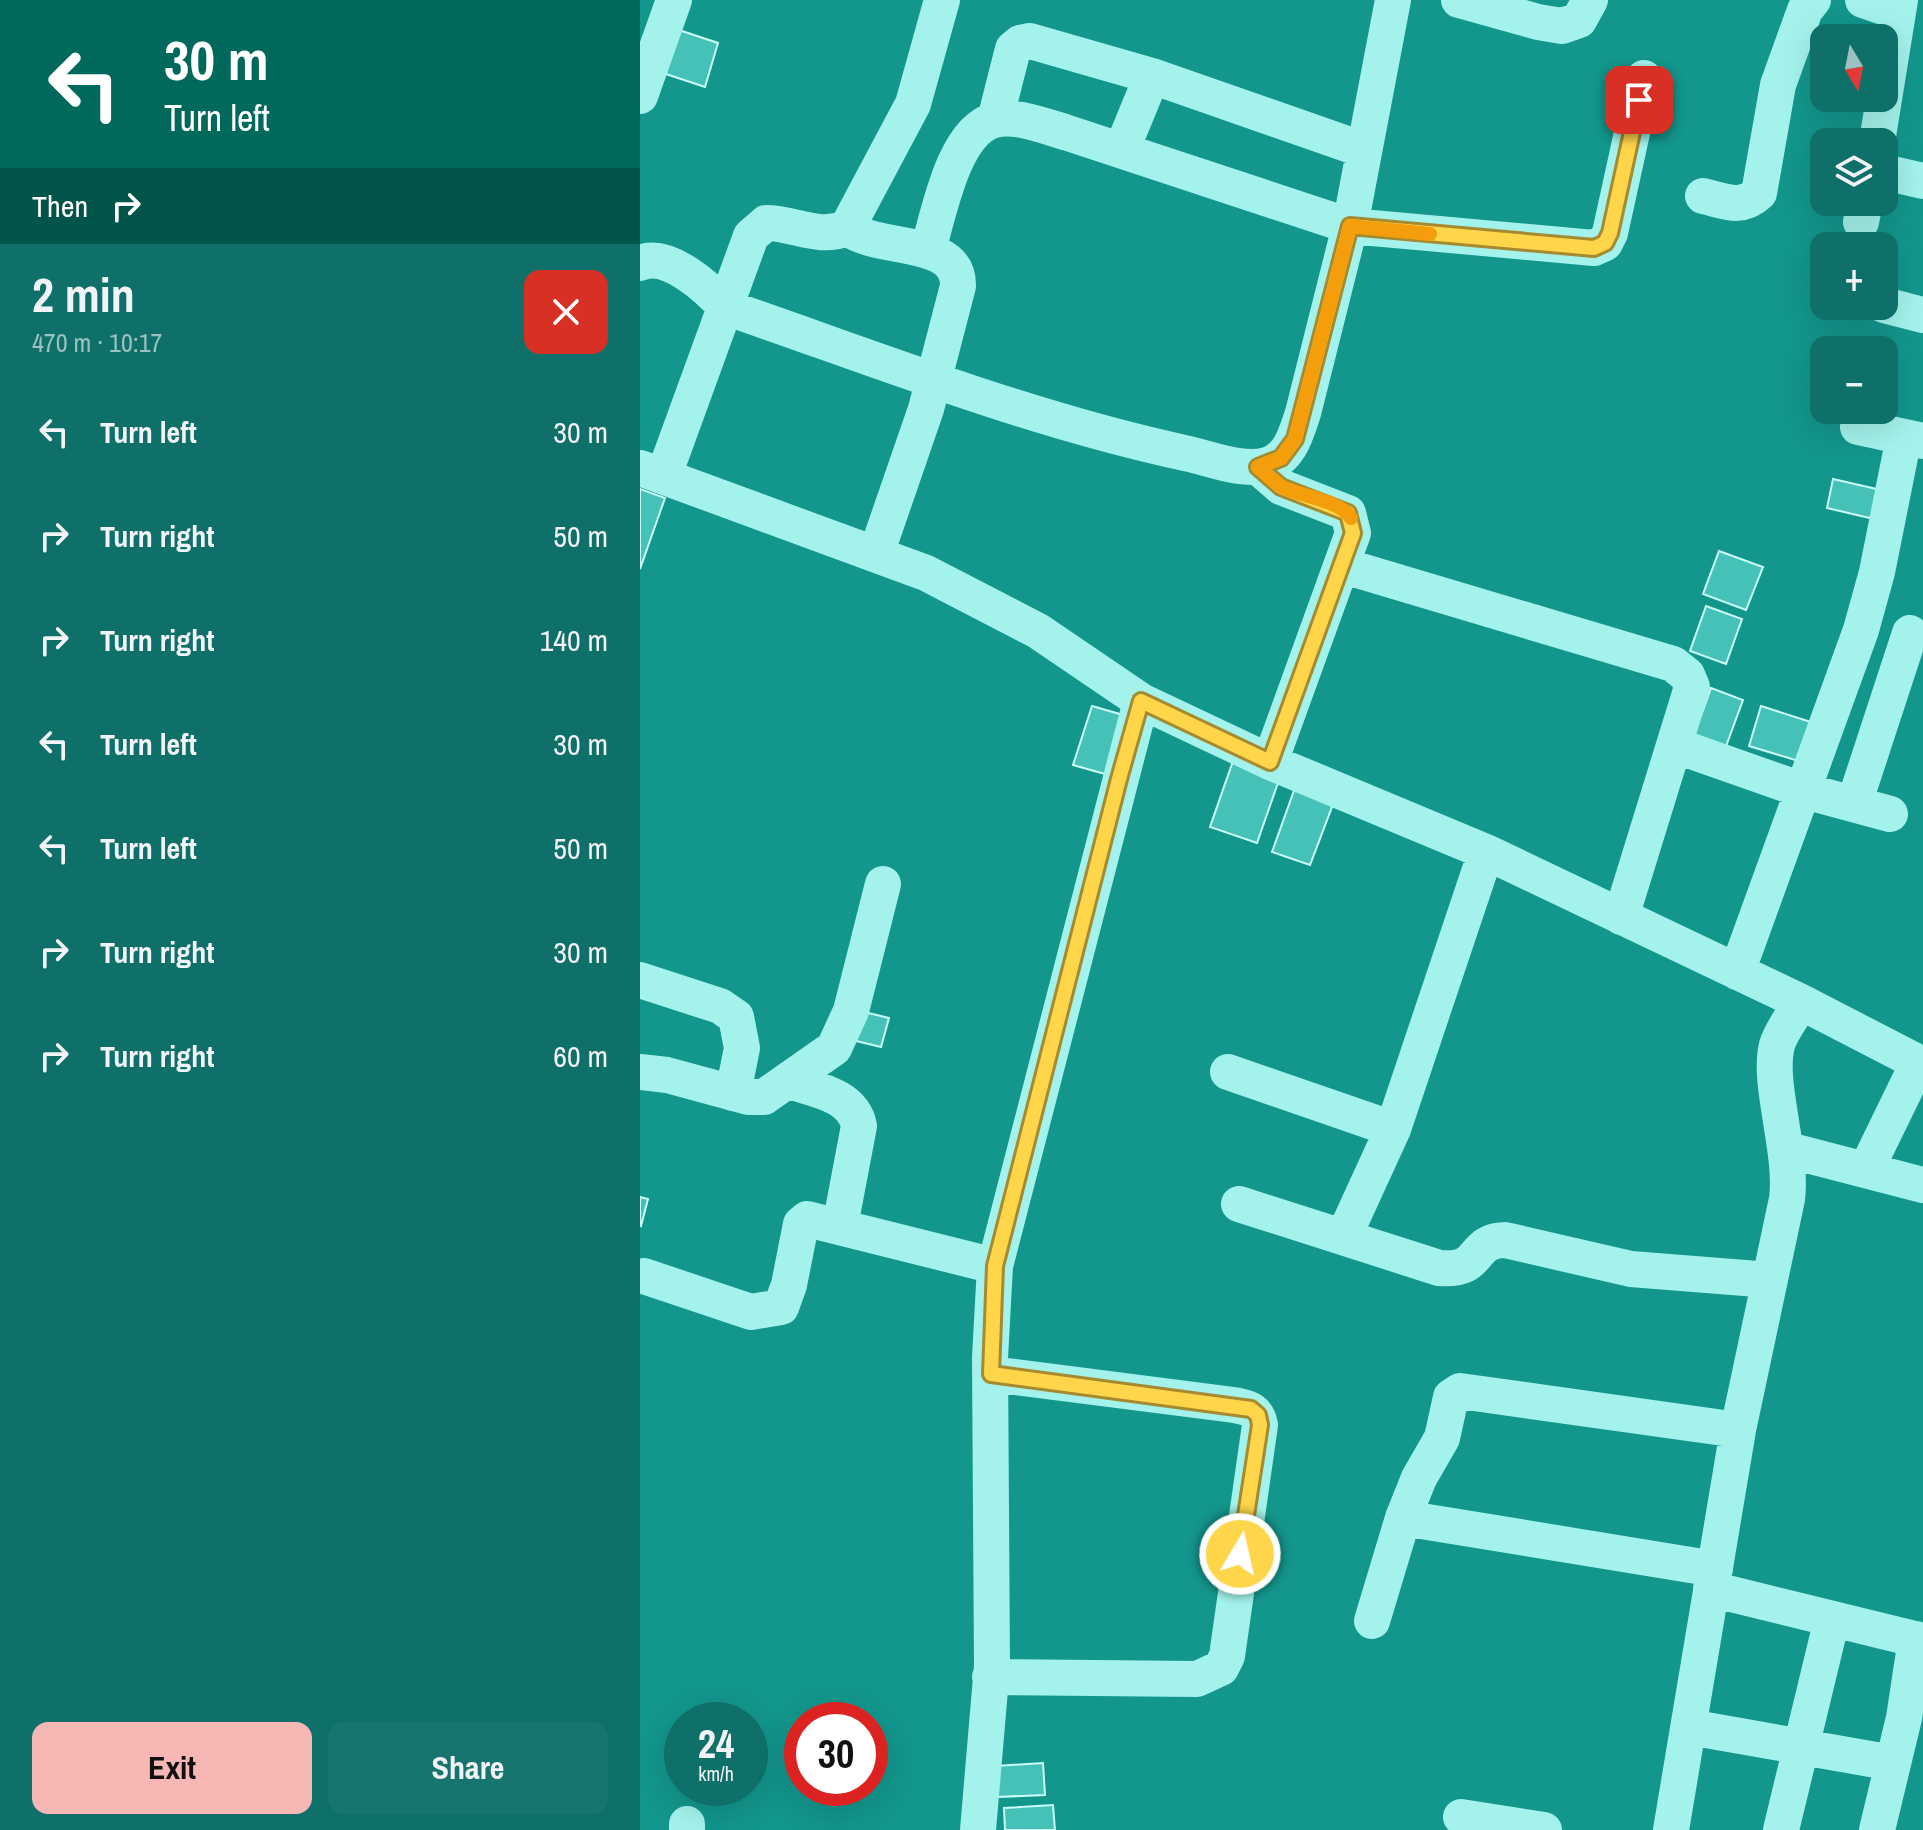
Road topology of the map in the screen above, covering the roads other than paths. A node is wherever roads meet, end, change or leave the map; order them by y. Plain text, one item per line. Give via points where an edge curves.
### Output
1 (674, 0) edge
2 (942, 0) edge
3 (1393, 0) edge
4 (1459, 0) edge
5 (1590, 0) edge
6 (1813, 0) edge
7 (1863, 0) edge
8 (1899, 6) edge
9 (1908, 56) edge
10 (1152, 76) junction
11 (1644, 78) dead end
12 (640, 96) edge
13 (995, 120) junction
14 (1882, 128) edge
15 (1122, 149) junction
16 (1364, 150) junction
17 (1898, 175) edge
18 (1923, 181) edge
19 (1703, 196) dead end
20 (1350, 226) junction
21 (847, 228) junction
22 (928, 250) junction
23 (640, 263) edge
24 (725, 307) junction
25 (1898, 309) edge
26 (1923, 315) edge
27 (933, 383) junction
28 (1858, 427) dead end
29 (1913, 439) edge
30 (1258, 467) junction
31 (652, 471) edge
32 (876, 554) junction
33 (1344, 566) junction
34 (1910, 633) dead end
35 (1141, 701) junction
36 (1674, 745) junction
37 (1270, 762) junction
38 (1805, 791) junction
39 (1854, 804) junction
40 (1890, 814) dead end
41 (1486, 852) junction
42 (883, 884) dead end
43 (1621, 917) junction
44 (1737, 972) junction
45 (640, 980) edge
46 (1801, 1002) junction
47 (1921, 1064) edge
48 (640, 1072) edge
49 (1228, 1072) dead end
50 (789, 1081) junction
51 (733, 1093) junction
52 (1393, 1129) junction
53 (1788, 1150) junction
54 (1866, 1170) junction
55 (1923, 1185) edge
56 (1239, 1204) dead end
57 (840, 1226) junction
58 (1344, 1236) junction
59 (995, 1266) junction
60 (644, 1276) dead end
61 (1770, 1280) junction
62 (991, 1374) junction
63 (1738, 1430) junction
64 (1403, 1518) junction
65 (1713, 1579) junction
66 (1832, 1619) junction
67 (1372, 1621) dead end
68 (1920, 1640) edge
69 (990, 1677) junction
70 (1689, 1727) junction
71 (1800, 1747) junction
72 (1905, 1748) edge
73 (1461, 1817) dead end
74 (978, 1830) edge
75 (1544, 1830) edge
76 (1671, 1830) edge
77 (1781, 1830) edge
78 (1877, 1830) edge

1 - 12 street
2 - 21 street via 913,104
3 - 16 street
4 - 5 street via 1562,26 1579,20
6 - 19 street via 1778,85 1759,193 1737,205
7 - 8 street
8 - 9 street
9 - 14 street
10 - 13 street via 1030,41 1020,43 1013,49
10 - 15 street
10 - 16 street
11 - 20 street via 1605,243 1577,248
13 - 15 street via 1020,121
13 - 22 street via 974,131 956,158
15 - 20 street
16 - 20 street
17 - 18 street
20 - 30 street via 1295,439 1281,458
21 - 22 street via 879,243
21 - 24 street via 821,235 766,223 751,236
22 - 27 street via 958,271
23 - 24 street via 648,259 672,266 709,289
24 - 27 street
24 - 31 street
25 - 26 street
27 - 30 street via 1134,443
27 - 32 street
28 - 29 street
29 - 38 street via 1877,572
30 - 33 street via 1281,487 1348,513 1353,533
31 - 32 street
32 - 35 street via 926,573 1038,631
33 - 36 street via 1673,664 1692,687
33 - 37 street
34 - 39 street
35 - 37 street
35 - 59 street
36 - 38 street
36 - 43 street
37 - 41 street
38 - 39 street
38 - 44 street
39 - 40 street
41 - 43 street
41 - 52 street
42 - 50 street via 844,1032 834,1048
43 - 44 street
44 - 46 street
45 - 51 street via 720,1006 736,1017 742,1048
46 - 47 street
46 - 53 street via 1777,1045
47 - 54 street
48 - 51 street
49 - 52 street
50 - 51 street via 764,1097
50 - 57 street via 832,1095 857,1114
52 - 58 street
53 - 54 street
53 - 61 street via 1787,1199
54 - 55 street
56 - 58 street
57 - 59 street
57 - 60 street via 816,1219 801,1224 785,1300 770,1311 751,1312
58 - 61 street via 1458,1270 1471,1264 1490,1240 1505,1240 1631,1269
59 - 62 street
61 - 63 street
62 - 69 street
62 - 69 street via 1234,1405 1251,1409 1260,1425 1227,1656 1221,1668 1197,1679
63 - 64 street via 1460,1391 1451,1397 1442,1438
63 - 65 street
64 - 65 street
64 - 67 street
65 - 66 street
65 - 70 street
66 - 68 street
66 - 71 street
68 - 72 street
69 - 74 street
70 - 71 street
70 - 76 street
71 - 72 street
71 - 77 street
72 - 78 street
73 - 75 street

